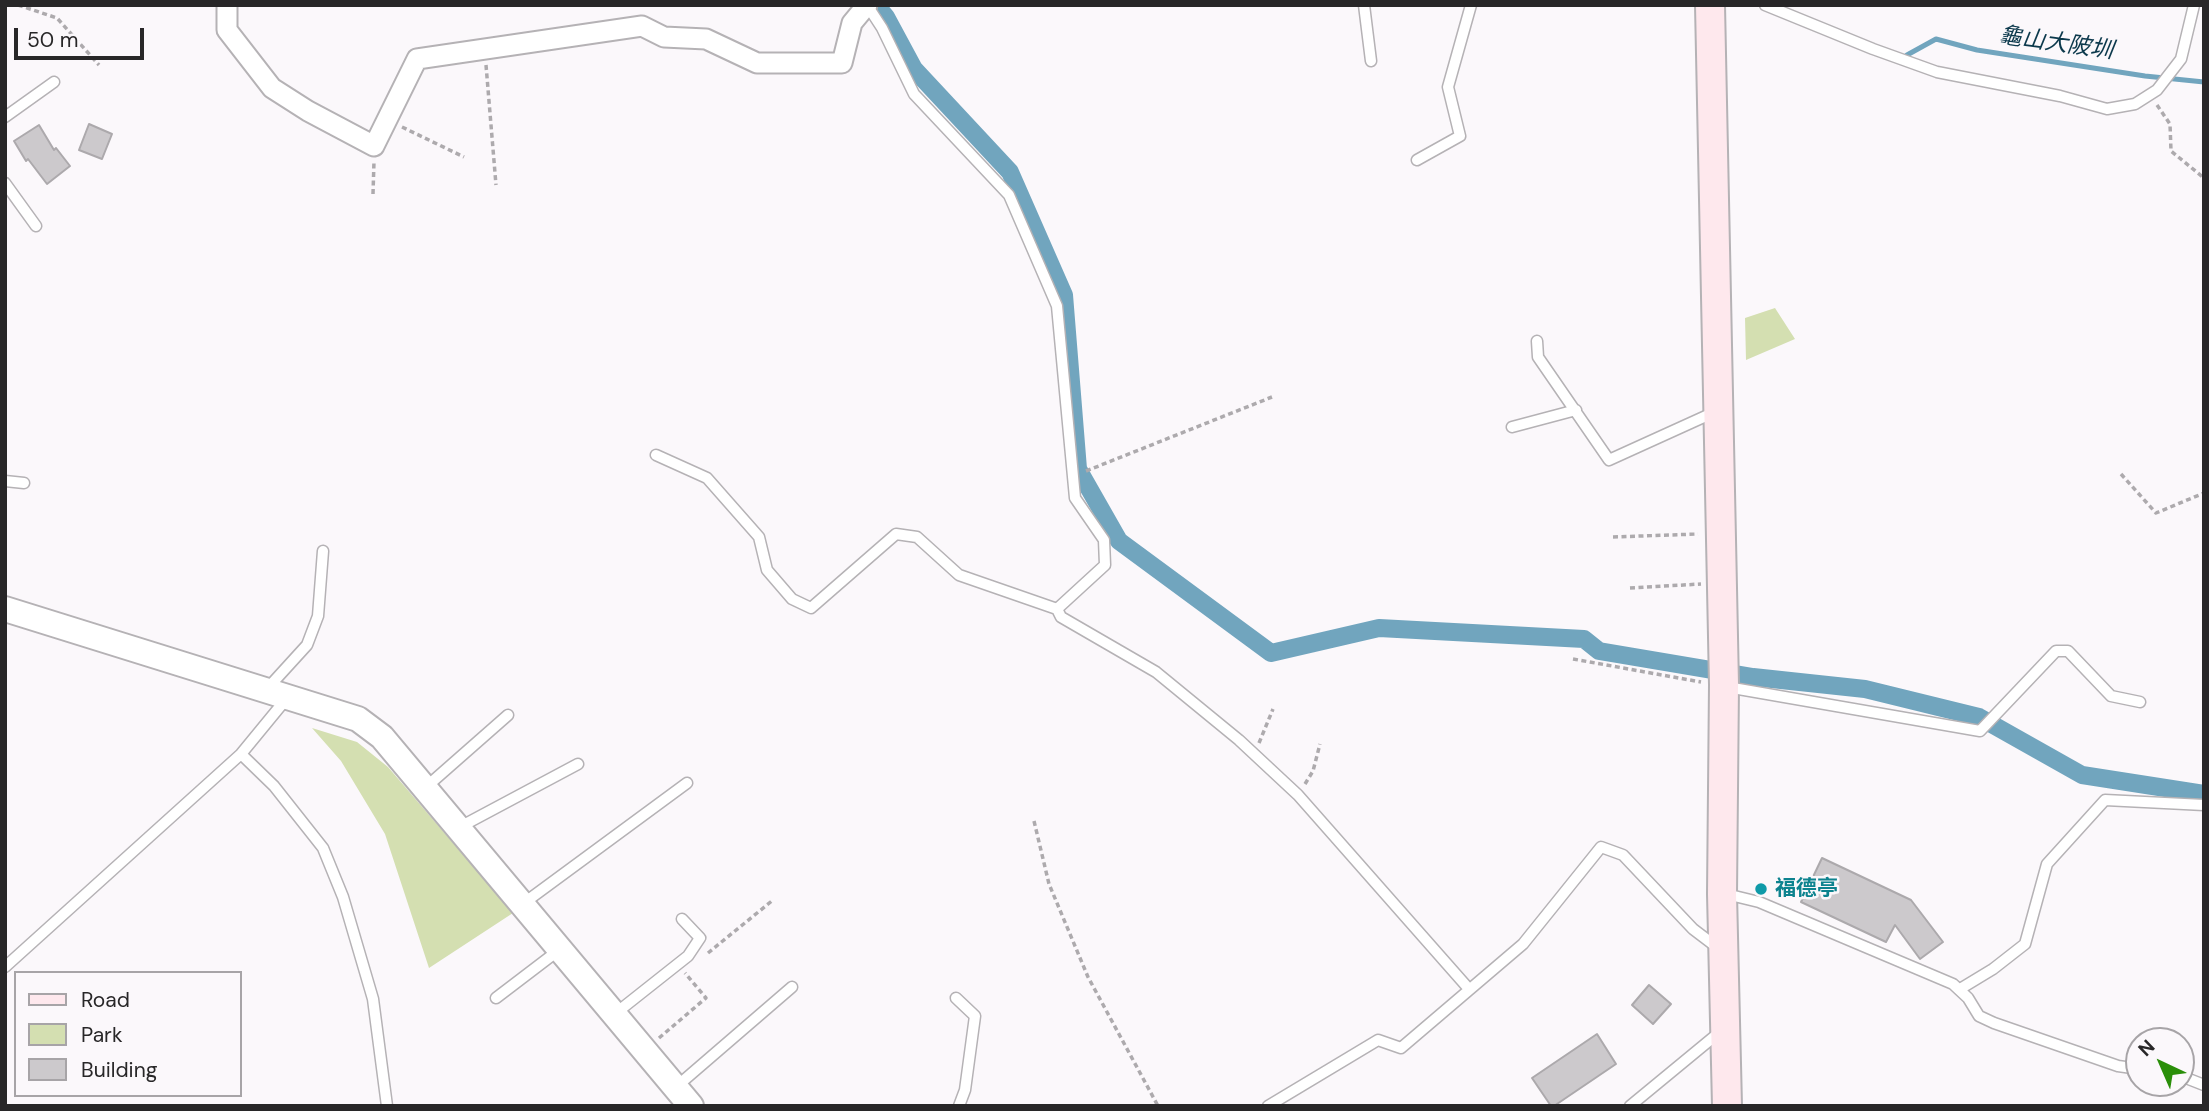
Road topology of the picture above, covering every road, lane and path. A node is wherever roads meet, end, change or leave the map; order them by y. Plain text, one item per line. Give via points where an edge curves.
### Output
1 (18, 5) edge
2 (227, 5) edge
3 (867, 5) edge
4 (1364, 5) edge
5 (1471, 5) edge
6 (1710, 5) edge
7 (1765, 5) edge
8 (2194, 5) edge
9 (484, 49) junction
10 (1371, 61) dead end
11 (99, 65) dead end
12 (54, 82) dead end
13 (2149, 95) junction
14 (5, 117) edge
15 (387, 120) junction
16 (374, 146) junction
17 (464, 157) dead end
18 (1417, 160) dead end
19 (2204, 178) edge
20 (5, 183) edge
21 (496, 185) dead end
22 (373, 194) dead end
23 (36, 226) dead end
24 (1537, 341) dead end
25 (1272, 397) dead end
26 (1576, 410) junction
27 (1717, 410) junction
28 (1512, 427) dead end
29 (656, 454) dead end
30 (2121, 474) dead end
31 (1072, 476) junction
32 (5, 481) edge
33 (24, 483) dead end
34 (2204, 494) edge
35 (1721, 533) junction
36 (1613, 537) dead end
37 (323, 551) dead end
38 (1722, 582) junction
39 (1630, 588) dead end
40 (5, 609) edge
41 (1057, 609) junction
42 (1573, 659) dead end
43 (1724, 685) junction
44 (276, 694) junction
45 (2140, 702) dead end
46 (1273, 709) dead end
47 (508, 715) dead end
48 (1320, 744) dead end
49 (241, 754) junction
50 (1255, 754) junction
51 (578, 764) dead end
52 (687, 783) dead end
53 (425, 788) junction
54 (1298, 795) junction
55 (2204, 806) edge
56 (1034, 821) dead end
57 (458, 828) junction
58 (1722, 894) junction
59 (773, 900) dead end
60 (522, 905) junction
61 (682, 919) dead end
62 (559, 950) junction
63 (1724, 952) junction
64 (704, 956) dead end
65 (5, 967) edge
66 (684, 972) dead end
67 (792, 987) dead end
68 (1469, 989) junction
69 (1960, 989) junction
70 (496, 998) dead end
71 (956, 998) dead end
72 (614, 1015) junction
73 (1726, 1028) junction
74 (644, 1050) junction
75 (2125, 1067) edge
76 (684, 1097) edge
77 (387, 1106) edge
78 (959, 1106) edge
79 (1158, 1106) edge
80 (1268, 1106) edge
81 (1630, 1106) edge
82 (1727, 1106) edge

1 - 11 path via 57,18
2 - 16 street via 227,30 272,88
3 - 9 street via 852,23 842,62 757,63 706,39 664,37 642,26
3 - 31 lane via 914,94 1009,195 1057,306
4 - 10 lane
5 - 18 lane via 1448,87 1460,135
6 - 27 main road
7 - 13 lane via 1937,72 2107,109 2135,104
8 - 13 lane via 2181,59
9 - 15 street via 417,59
9 - 21 path
12 - 14 lane
13 - 19 path via 2170,124 2171,151
15 - 16 street
15 - 17 path
16 - 22 path
20 - 23 lane
24 - 26 lane via 1538,357
25 - 31 path
26 - 27 lane via 1609,460
26 - 28 lane
27 - 35 main road
29 - 41 lane via 707,478 759,537 767,570 792,599 811,608 896,534 918,537 959,575
30 - 34 path via 2156,513
31 - 41 lane via 1075,498 1104,540 1105,565
32 - 33 lane
35 - 36 path
35 - 38 main road
37 - 44 lane via 317,616 307,645
38 - 39 path
38 - 43 main road
40 - 44 street
41 - 50 lane via 1062,617 1156,672
42 - 43 path
43 - 45 lane via 1980,731 2056,650 2068,651 2110,696
43 - 58 main road
44 - 49 lane
44 - 53 street via 358,719 382,737
46 - 50 path
47 - 53 lane
48 - 54 path via 1313,771
49 - 65 lane
49 - 77 lane via 274,786 323,848 343,897 373,999
50 - 54 lane
51 - 57 lane
52 - 60 lane
53 - 57 street
54 - 68 lane
55 - 69 lane via 2105,800 2047,864 2025,944
56 - 79 path via 1049,884 1088,977
57 - 60 street
58 - 63 main road
58 - 69 lane via 1759,902
59 - 64 path
60 - 62 street
61 - 72 lane via 700,938 688,956
62 - 70 lane
62 - 72 street
63 - 68 lane via 1693,929 1623,855 1601,847 1522,944
63 - 73 main road
66 - 74 path via 706,998
67 - 76 lane
68 - 80 lane via 1401,1048 1378,1040
69 - 75 lane via 1979,1016
71 - 78 lane via 975,1016
72 - 74 street
73 - 81 lane
73 - 82 main road
74 - 76 street

